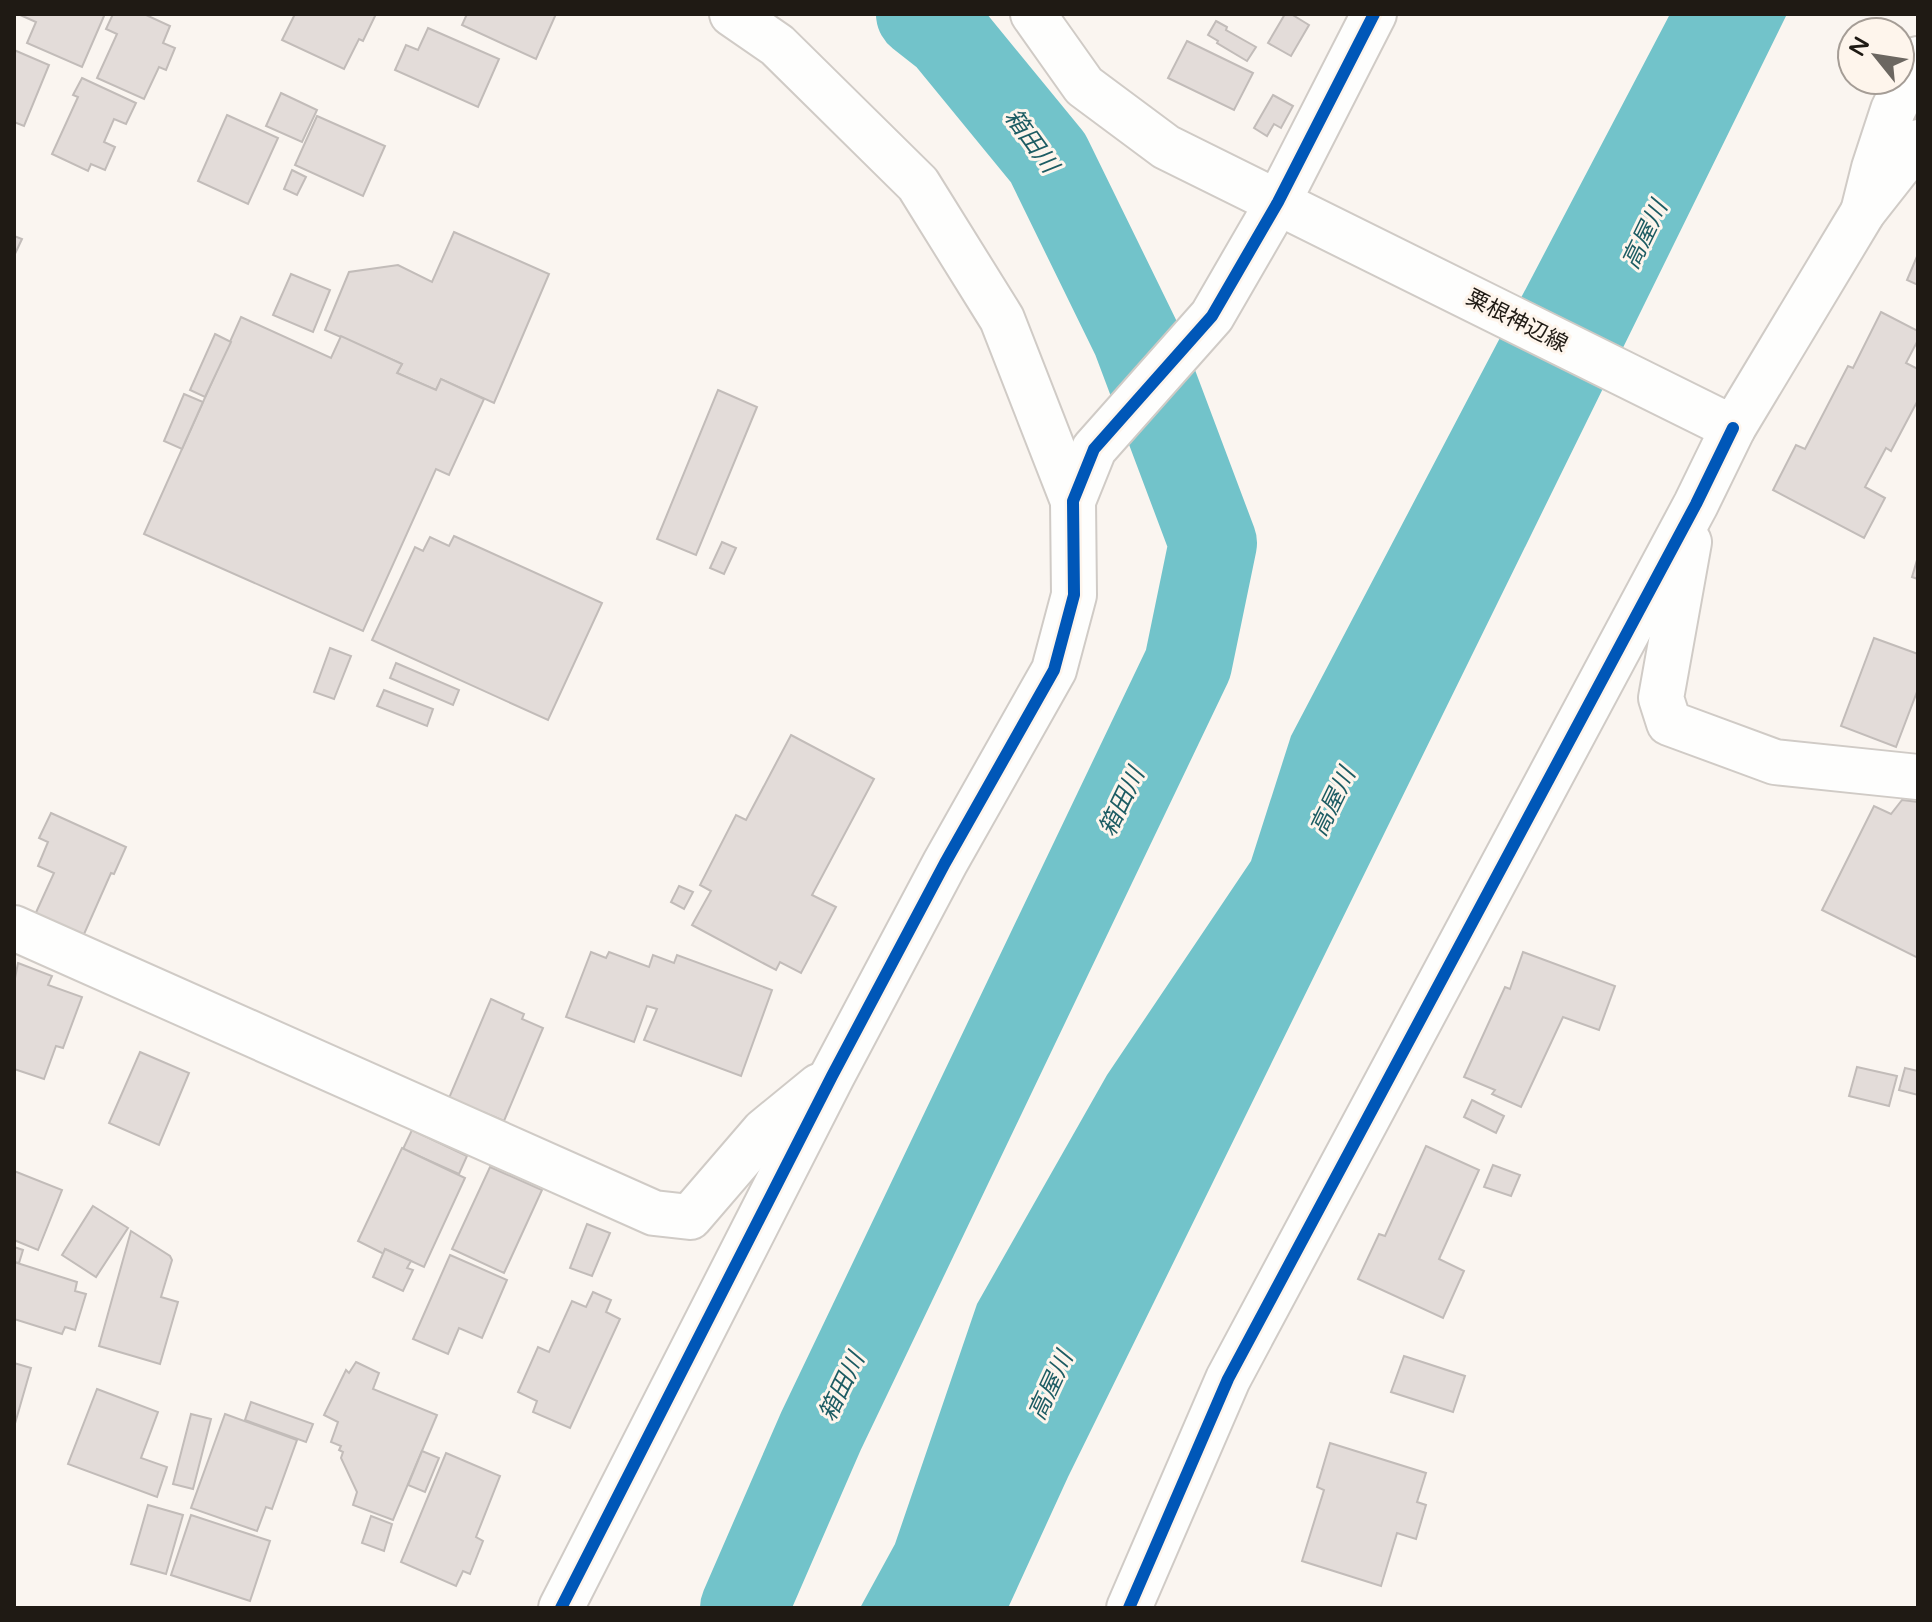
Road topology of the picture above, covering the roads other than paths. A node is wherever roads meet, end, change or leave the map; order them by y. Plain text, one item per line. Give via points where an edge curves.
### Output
1 (732, 14) edge
2 (1033, 14) edge
3 (1374, 14) edge
4 (1918, 59) edge
5 (1918, 142) edge
6 (1296, 210) junction
7 (1863, 212) junction
8 (1723, 423) junction
9 (1073, 501) junction
10 (1696, 504) junction
11 (1918, 777) edge
12 (14, 928) edge
13 (832, 1076) junction
14 (561, 1608) edge
15 (1129, 1608) edge

1 - 9 street via 777,45 918,184 1002,319
2 - 6 street, 粟根神辺線 via 1084,86 1166,147
3 - 6 street
4 - 7 street via 1893,110
5 - 7 street
6 - 8 street, 粟根神辺線
6 - 9 street via 1212,316 1094,449
7 - 8 street
8 - 10 street
9 - 13 street via 1074,595 1054,670
10 - 11 street via 1661,698 1669,723 1775,762
10 - 15 street via 1228,1379
12 - 13 street via 654,1213 690,1217 764,1131
13 - 14 street

